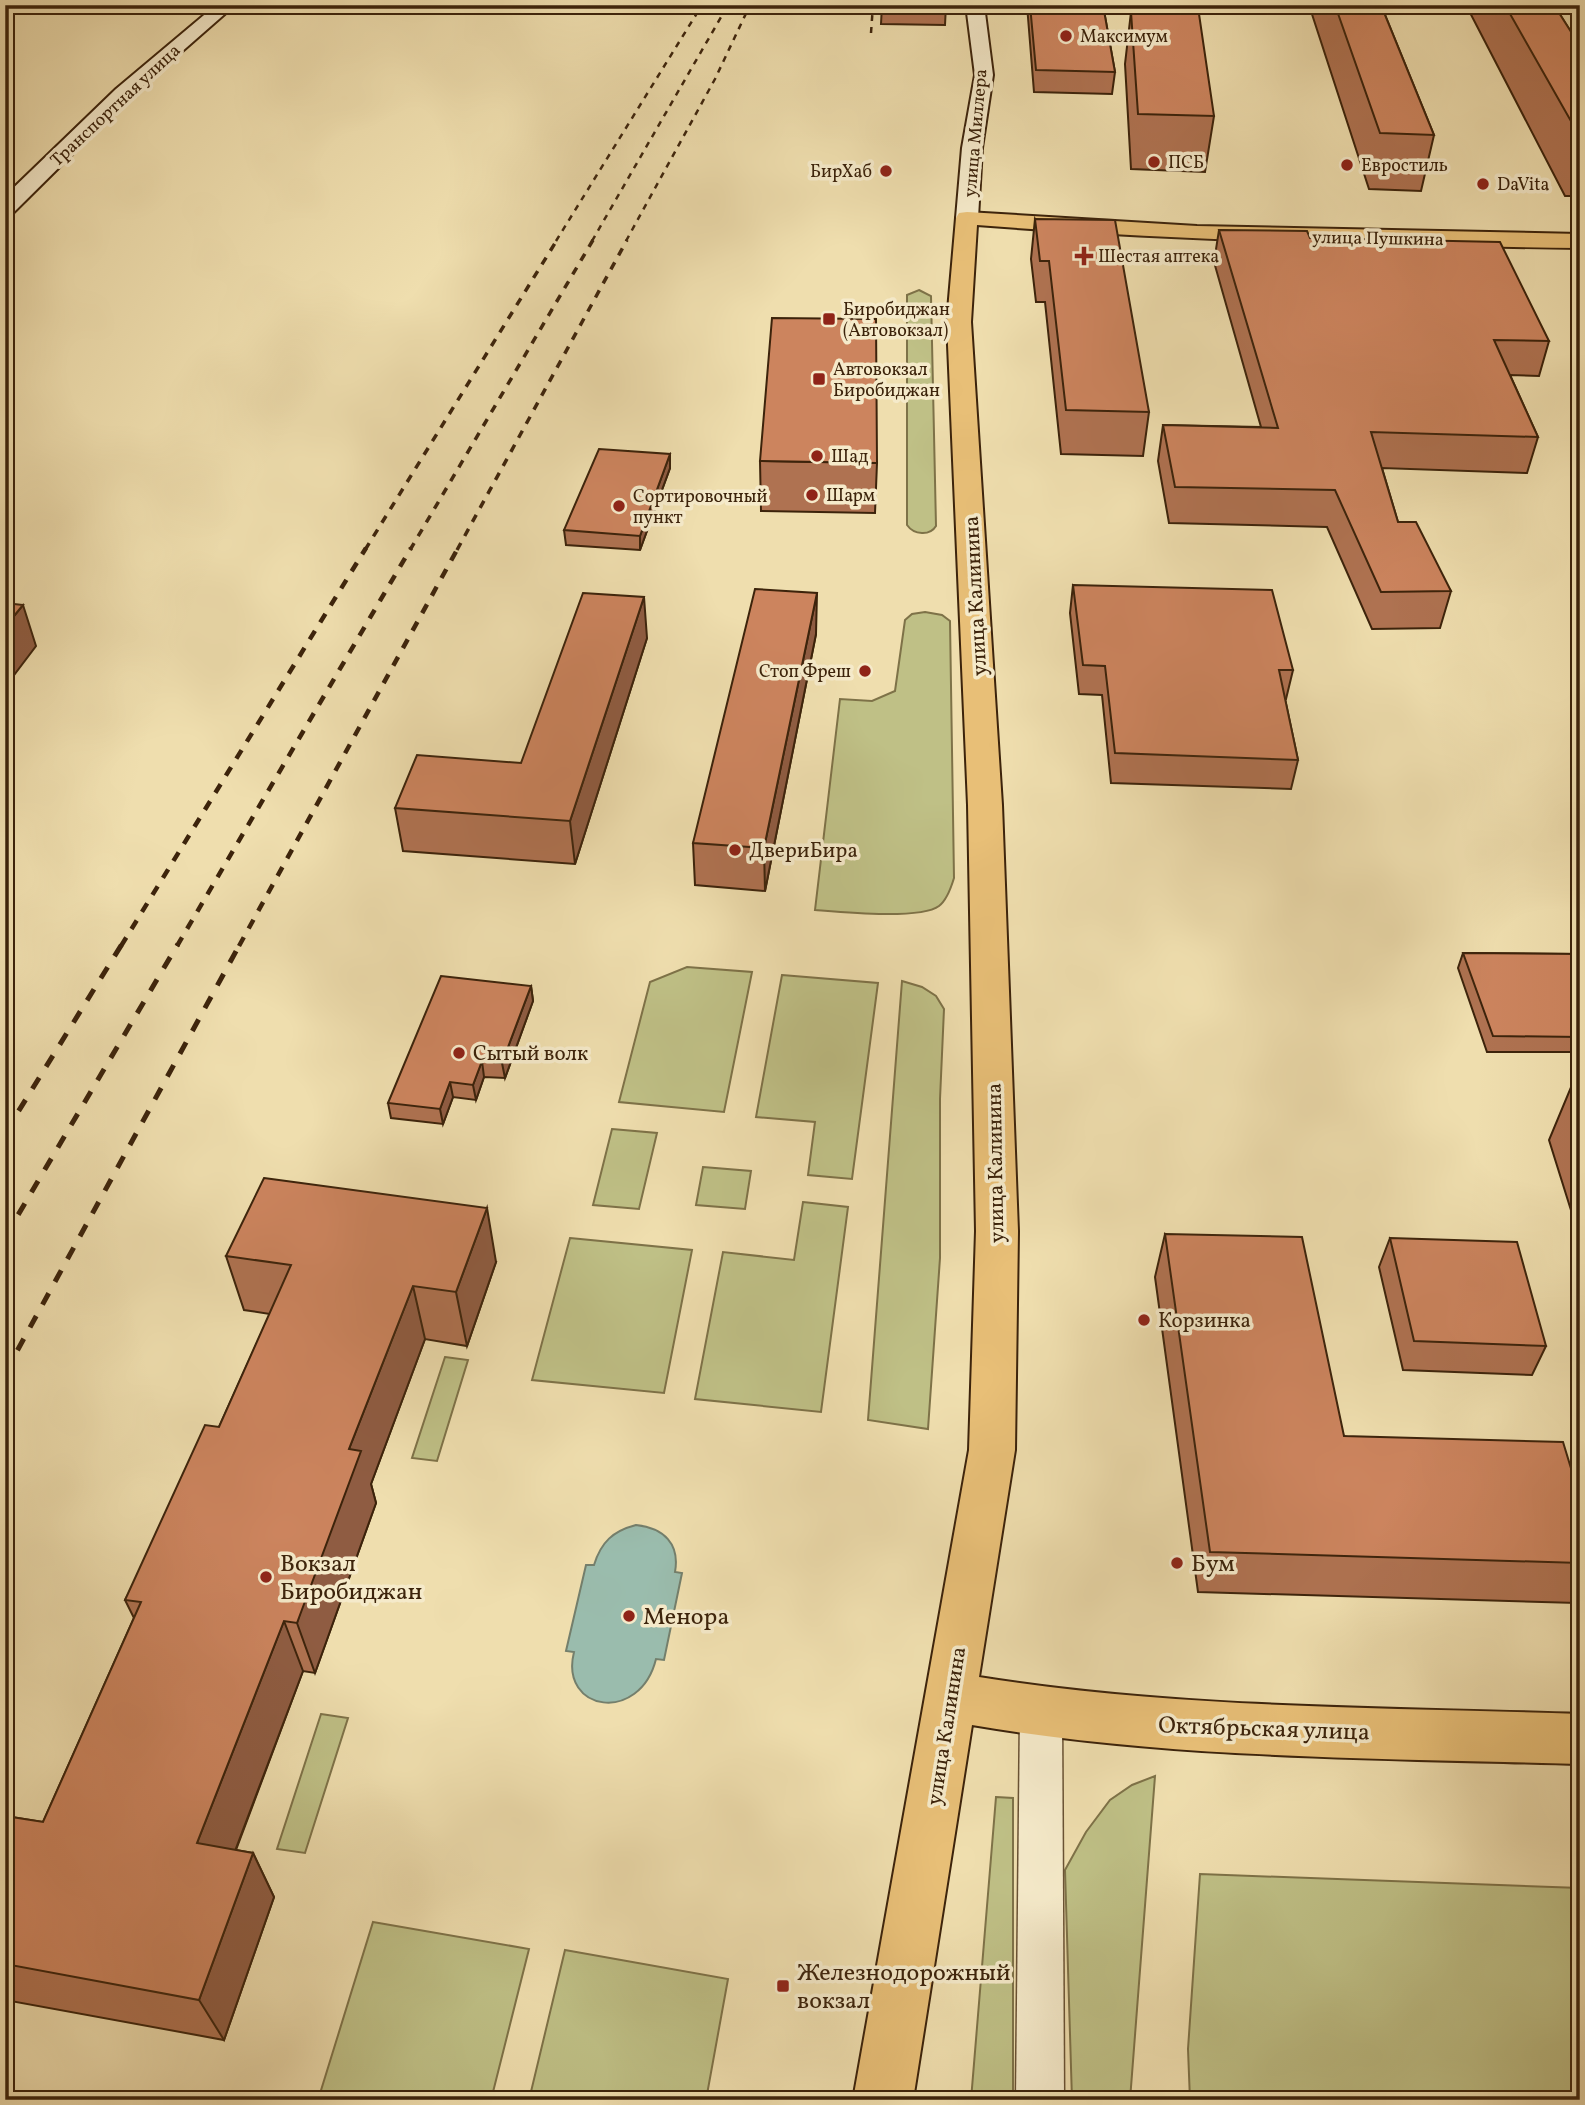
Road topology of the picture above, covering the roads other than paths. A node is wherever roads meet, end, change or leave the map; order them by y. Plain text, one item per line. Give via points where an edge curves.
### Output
1 (227, 5) edge
2 (975, 5) edge
3 (5, 208) edge
4 (967, 218) junction
5 (1580, 241) edge
6 (950, 1697) junction
7 (1041, 1712) junction
8 (1580, 1739) edge
9 (883, 2100) edge
10 (1040, 2100) edge

1 - 3 main road, Транспортная улица via 123,93
2 - 4 main road, улица Миллера via 984,75
4 - 5 main road, улица Пушкина via 1283,237
4 - 6 main road, улица Калинина via 959,323 985,805 998,1231 992,1450
6 - 7 main road, Октябрьская улица
6 - 9 main road, улица Калинина
7 - 8 main road, Октябрьская улица via 1174,1726
7 - 10 lane

